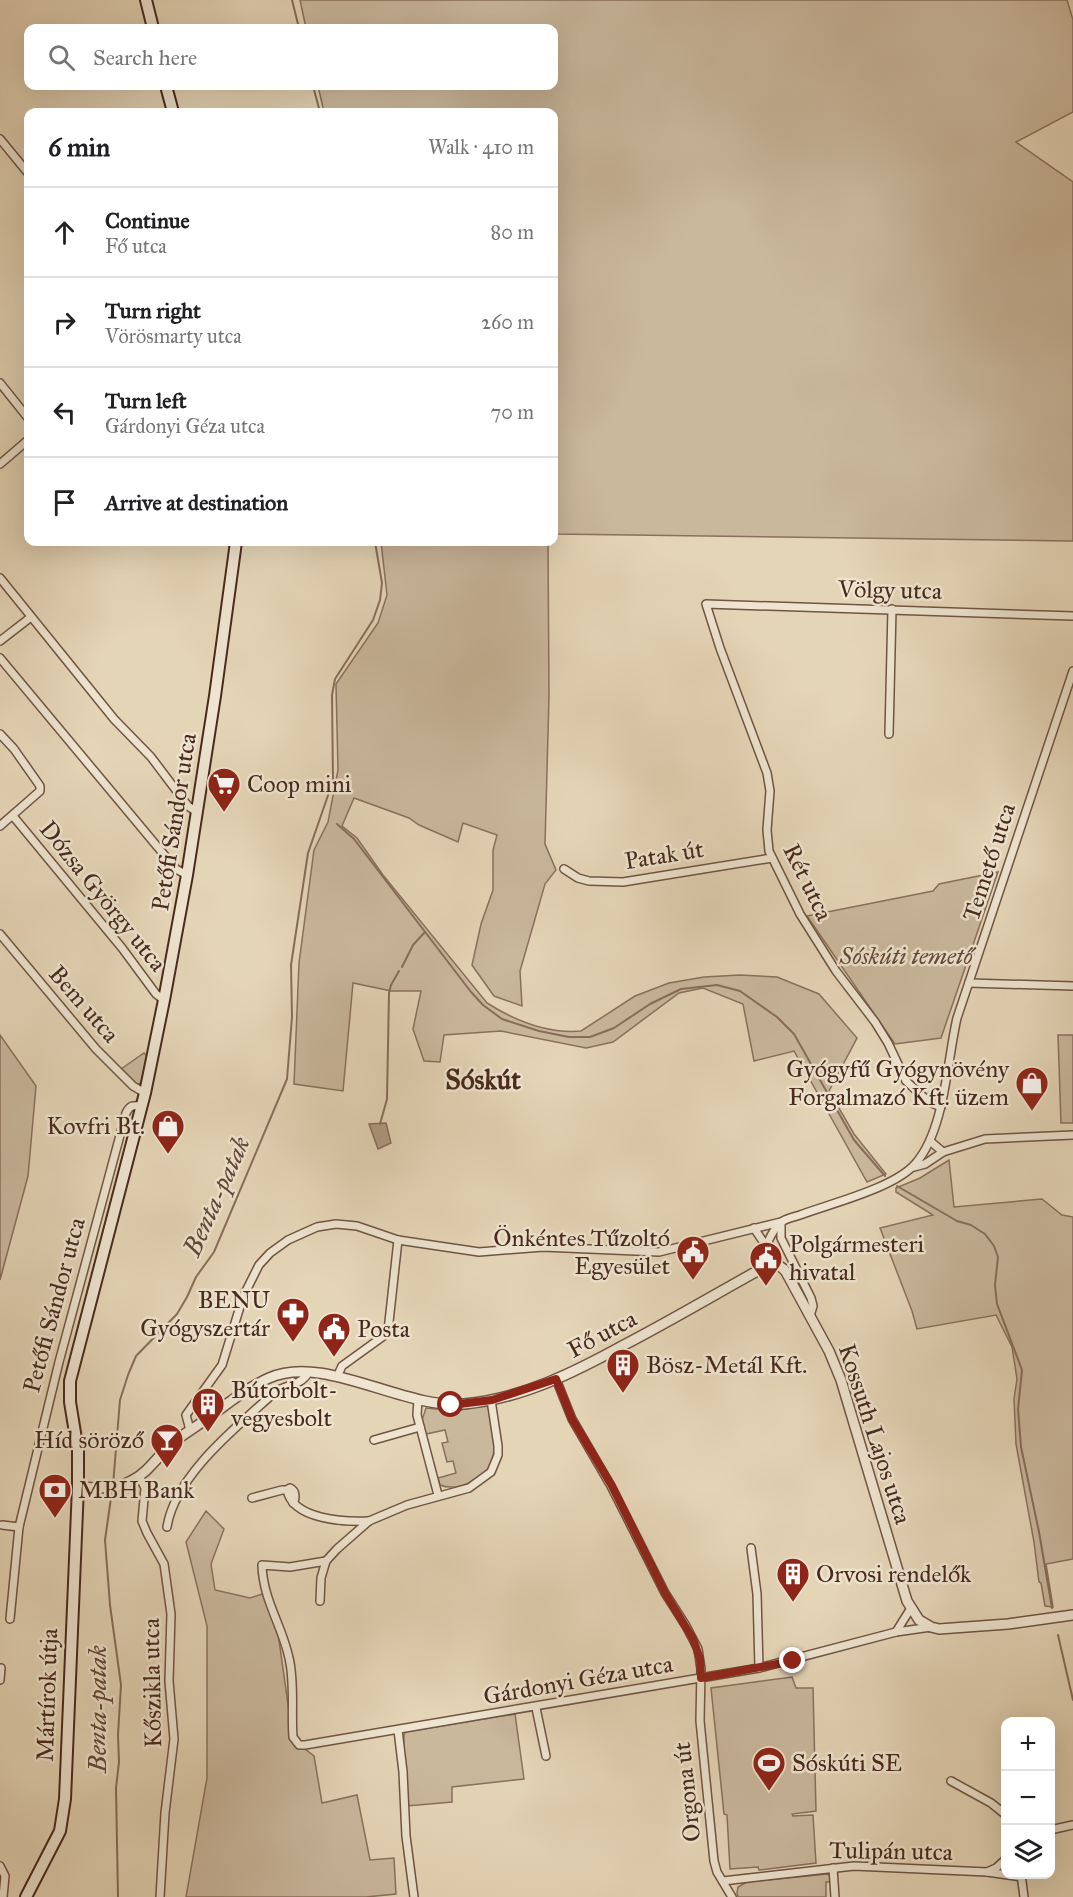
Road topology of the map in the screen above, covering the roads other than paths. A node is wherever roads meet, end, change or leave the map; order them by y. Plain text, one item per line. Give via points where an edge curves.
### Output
1 (146, 0) edge
2 (152, 24) edge
3 (167, 90) edge
4 (171, 108) edge
5 (0, 139) edge
6 (24, 168) edge
7 (0, 383) edge
8 (24, 413) edge
9 (24, 443) edge
10 (0, 464) edge
11 (235, 546) edge
12 (0, 578) edge
13 (706, 604) joint
14 (892, 609) junction
15 (1073, 616) edge
16 (32, 617) junction
17 (0, 641) edge
18 (0, 658) edge
19 (1073, 670) edge
20 (0, 734) edge
21 (889, 734) dead end
22 (197, 812) junction
23 (13, 816) junction
24 (0, 826) edge
25 (772, 858) junction
26 (564, 869) dead end
27 (187, 874) junction
28 (0, 934) edge
29 (969, 983) junction
30 (1073, 986) edge
31 (164, 1000) junction
32 (145, 1093) junction
33 (141, 1106) junction
34 (940, 1107) junction
35 (1073, 1135) edge
36 (930, 1141) junction
37 (943, 1152) junction
38 (912, 1167) junction
39 (781, 1222) junction
40 (754, 1228) junction
41 (398, 1240) junction
42 (766, 1246) junction
43 (759, 1270) junction
44 (810, 1316) junction
45 (308, 1373) junction
46 (337, 1377) junction
47 (556, 1379) junction
48 (418, 1400) junction
49 (492, 1400) junction
50 (420, 1427) junction
51 (190, 1430) junction
52 (375, 1440) dead end
53 (135, 1479) junction
54 (78, 1487) junction
55 (438, 1495) junction
56 (252, 1498) dead end
57 (351, 1521) junction
58 (369, 1521) junction
59 (2, 1525) dead end
60 (19, 1527) junction
61 (167, 1527) dead end
62 (355, 1532) junction
63 (751, 1548) dead end
64 (326, 1562) junction
65 (321, 1601) dead end
66 (911, 1608) junction
67 (1073, 1615) edge
68 (10, 1618) dead end
69 (931, 1628) junction
70 (896, 1632) junction
71 (1, 1668) edge
72 (759, 1668) junction
73 (701, 1678) junction
74 (0, 1680) edge
75 (536, 1708) junction
76 (398, 1730) junction
77 (546, 1756) dead end
78 (951, 1780) dead end
79 (1001, 1812) edge
80 (1073, 1824) edge
81 (1055, 1829) edge
82 (1001, 1862) edge
83 (0, 1866) edge
84 (833, 1868) junction
85 (987, 1872) junction
86 (1001, 1874) edge
87 (1021, 1879) edge
88 (723, 1881) junction
89 (3, 1897) edge
90 (26, 1897) edge
91 (160, 1897) edge
92 (414, 1897) edge
93 (732, 1897) edge
94 (835, 1897) edge
95 (1024, 1897) edge

1 - 2 main road
3 - 4 main road
5 - 6 street
7 - 8 street
9 - 10 street
11 - 22 main road, Petőfi Sándor utca
12 - 16 street
13 - 14 street, Völgy utca
13 - 25 street, Rét utca via 767,773 767,841
14 - 15 street, Völgy utca
14 - 21 street
16 - 17 street
16 - 22 street via 114,719
18 - 27 street via 176,869
19 - 29 street, Temető utca
20 - 23 street via 40,786 40,791
22 - 27 main road, Petőfi Sándor utca
23 - 24 street
23 - 31 street, Dózsa György utca
25 - 26 street, Patak út via 623,882 589,881
25 - 34 street, Rét utca via 800,914 884,1036 906,1081
27 - 31 main road, Petőfi Sándor utca
28 - 32 street, Bem utca via 96,1049
29 - 30 street
29 - 34 street, Temető utca
31 - 32 main road, Petőfi Sándor utca
32 - 33 main road, Petőfi Sándor utca
33 - 54 main road, Petőfi Sándor utca via 70,1381
33 - 60 street, Petőfi Sándor utca via 133,1105 126,1113
34 - 36 street, Temető utca
35 - 37 street via 992,1138
36 - 37 street
36 - 38 street, Temető utca
37 - 38 street
38 - 39 street via 888,1183
39 - 40 street
39 - 42 street
39 - 44 street via 781,1238 811,1298
40 - 41 street via 659,1252 543,1247 479,1252
40 - 42 street
41 - 46 street via 388,1331 342,1366
41 - 51 street via 357,1226 326,1225 288,1240 264,1259 243,1297 222,1365 186,1415
42 - 43 street
43 - 44 street, Kossuth Lajos utca via 775,1265 783,1269
43 - 47 street, Fő utca
44 - 66 street, Kossuth Lajos utca via 841,1380
45 - 46 street, Fő utca
45 - 51 street, Fő utca via 290,1372 269,1378
45 - 61 street via 300,1383 275,1392 212,1450 185,1486
46 - 48 street, Fő utca
47 - 49 street, Fő utca
47 - 73 street, Orgona út via 572,1419 693,1639
48 - 49 street, Fő utca via 451,1405
48 - 50 street
49 - 55 street via 498,1455 491,1472 468,1488
50 - 52 street
50 - 55 street
51 - 53 street, Fő utca
53 - 54 street via 120,1486
53 - 91 street, Kőszikla utca via 145,1488 142,1521 164,1564 172,1622 169,1681 174,1739
54 - 90 main road, Mártírok útja via 65,1799 60,1831
55 - 58 street
56 - 57 street via 287,1490 293,1503 317,1516
57 - 58 street
57 - 62 street
58 - 62 street
59 - 60 street
60 - 68 street
62 - 64 street
63 - 72 street
64 - 65 street
64 - 76 street, Gárdonyi Géza utca via 290,1567 262,1565 265,1592 289,1659 293,1737 299,1745 305,1745
66 - 69 street
66 - 70 street
67 - 69 street via 968,1628
69 - 70 street, Gárdonyi Géza utca
70 - 72 street, Gárdonyi Géza utca
71 - 74 street
72 - 73 street, Gárdonyi Géza utca
73 - 75 street, Gárdonyi Géza utca
73 - 88 street, Orgona út via 700,1721 714,1860
75 - 76 street, Gárdonyi Géza utca
75 - 77 street
76 - 92 street
78 - 79 street
80 - 81 street
82 - 85 street, Tulipán utca
83 - 89 street via 5,1876
84 - 85 street, Tulipán utca
84 - 88 street, Tulipán utca
84 - 94 street
85 - 86 street, Tulipán utca
87 - 95 street
88 - 93 street, Orgona út

